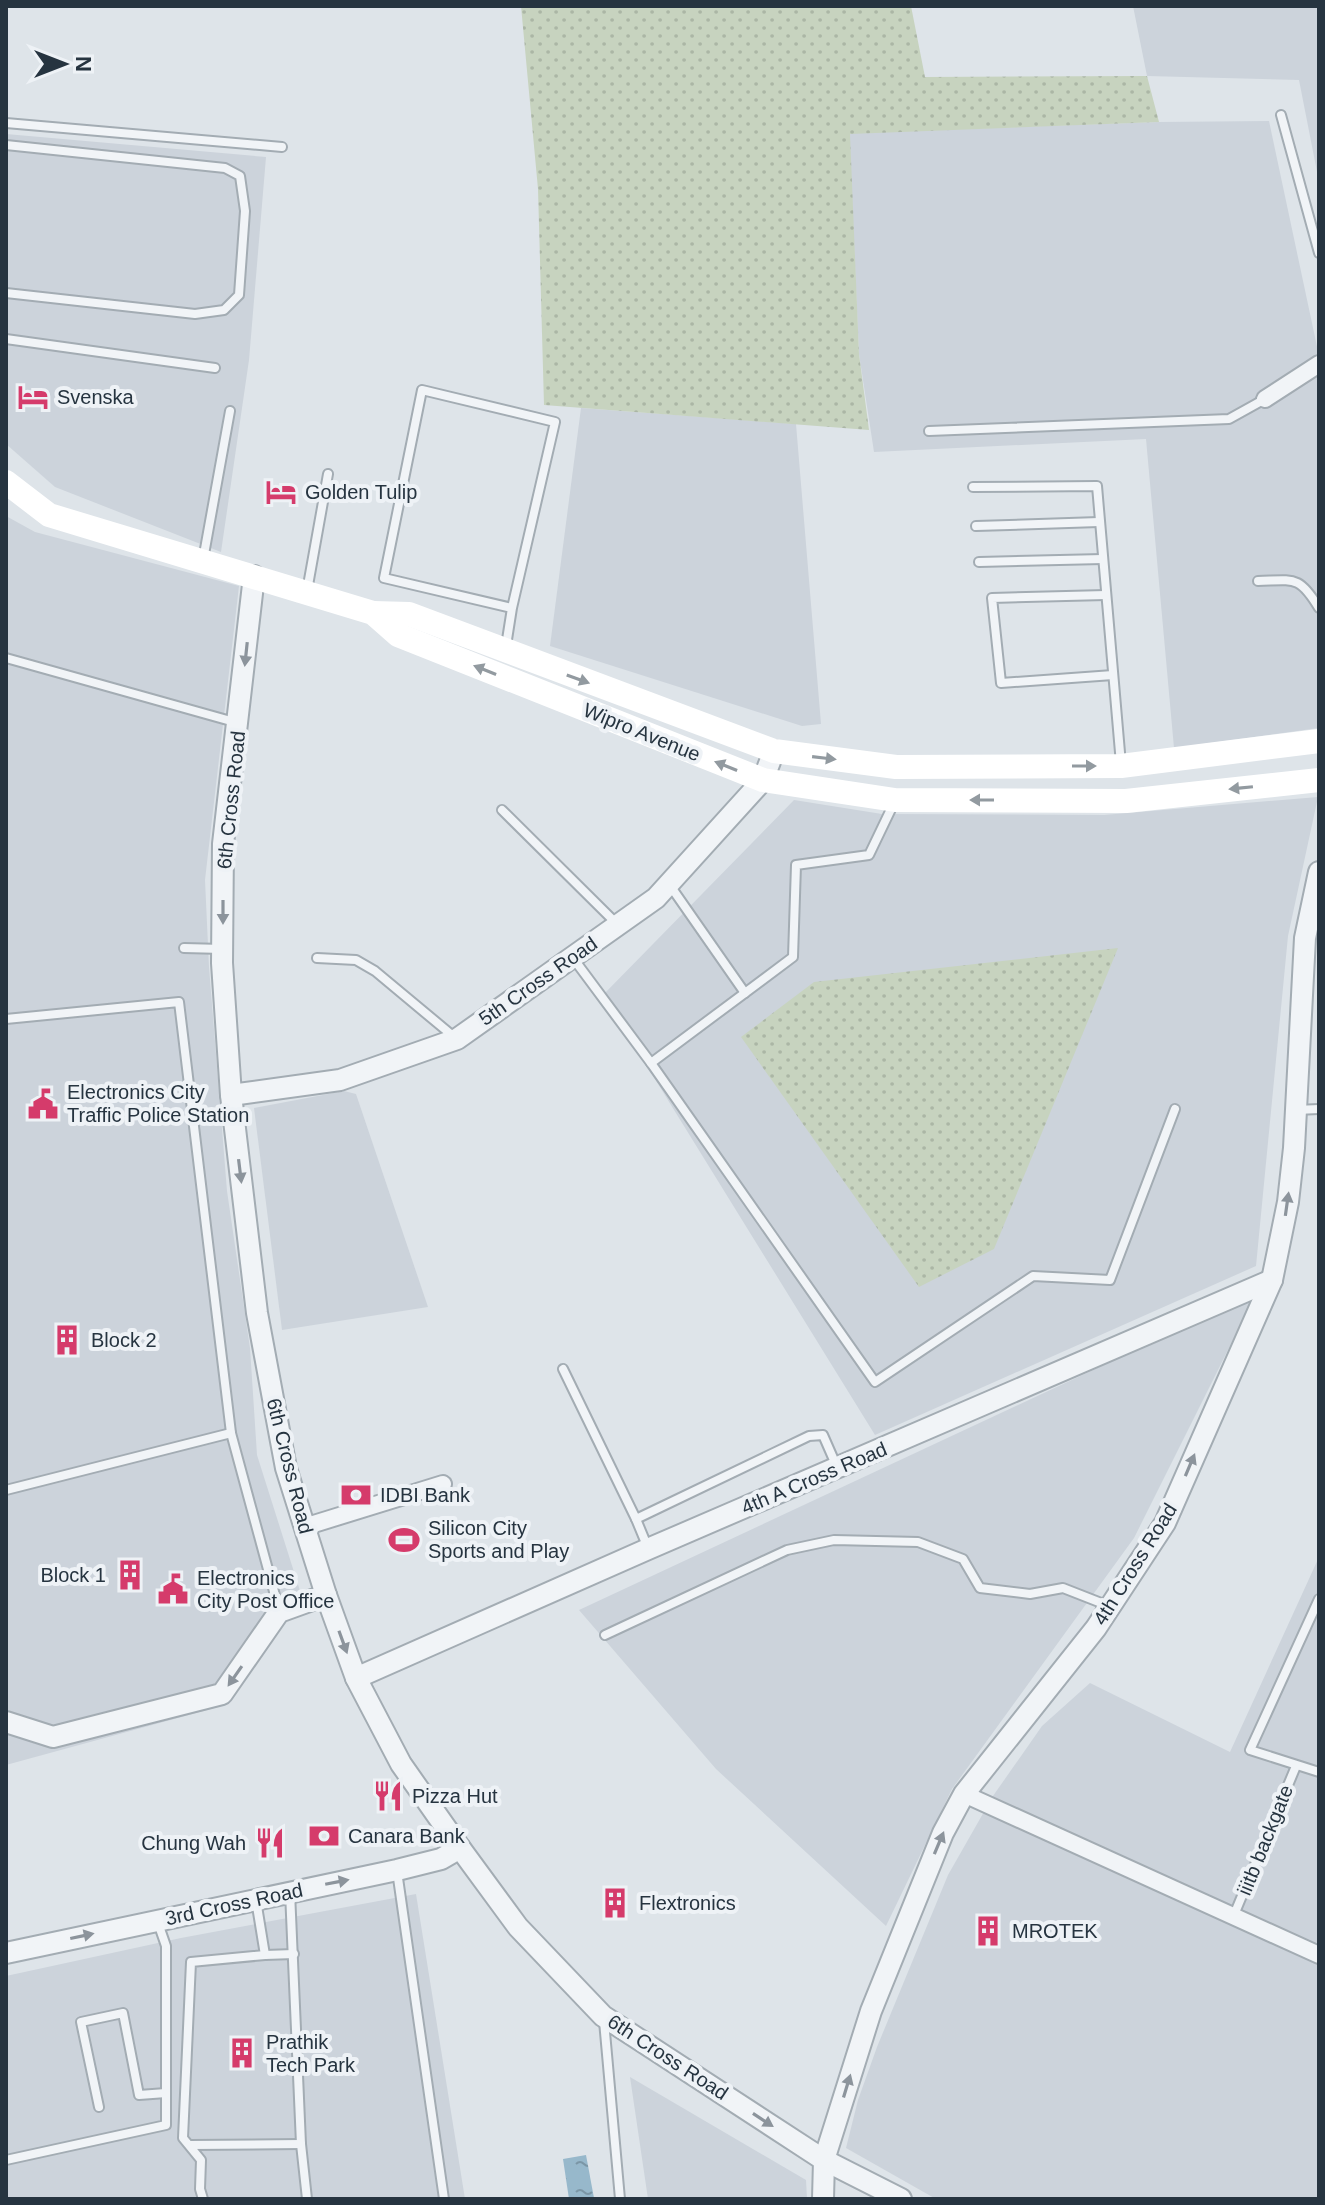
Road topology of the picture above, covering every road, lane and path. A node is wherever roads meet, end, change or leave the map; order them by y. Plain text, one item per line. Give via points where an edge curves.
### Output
1 (1281, 115) dead end
2 (6, 123) edge
3 (6, 145) edge
4 (282, 147) dead end
5 (1319, 253) edge
6 (6, 293) edge
7 (6, 339) edge
8 (1319, 364) edge
9 (215, 368) dead end
10 (1265, 399) joint
11 (230, 411) dead end
12 (929, 431) dead end
13 (328, 474) dead end
14 (6, 482) edge
15 (973, 487) dead end
16 (1099, 522) junction
17 (976, 526) dead end
18 (1103, 559) junction
19 (203, 560) junction
20 (979, 562) dead end
21 (254, 576) junction
22 (1258, 581) dead end
23 (307, 592) junction
24 (1106, 595) junction
25 (512, 608) junction
26 (1319, 608) edge
27 (373, 613) junction
28 (505, 651) junction
29 (6, 658) edge
30 (1113, 675) junction
31 (239, 723) junction
32 (1319, 741) edge
33 (774, 751) junction
34 (1121, 766) junction
35 (763, 780) junction
36 (1319, 780) edge
37 (895, 800) junction
38 (502, 810) dead end
39 (1319, 872) edge
40 (668, 884) junction
41 (618, 925) junction
42 (184, 948) dead end
43 (223, 949) junction
44 (572, 957) junction
45 (317, 958) dead end
46 (745, 993) junction
47 (6, 1019) edge
48 (457, 1039) junction
49 (651, 1063) junction
50 (231, 1095) junction
51 (1175, 1109) dead end
52 (1319, 1109) edge
53 (1295, 1110) junction
54 (1272, 1280) junction
55 (563, 1369) dead end
56 (231, 1433) junction
57 (838, 1467) junction
58 (443, 1484) dead end
59 (6, 1490) edge
60 (636, 1519) junction
61 (304, 1527) junction
62 (648, 1549) junction
63 (326, 1595) junction
64 (1319, 1599) edge
65 (1110, 1606) junction
66 (279, 1612) junction
67 (605, 1635) dead end
68 (356, 1678) junction
69 (6, 1722) edge
70 (1296, 1766) junction
71 (1319, 1772) edge
72 (964, 1794) junction
73 (460, 1848) junction
74 (397, 1870) junction
75 (290, 1891) junction
76 (256, 1899) junction
77 (1234, 1915) junction
78 (157, 1920) junction
79 (6, 1953) edge
80 (294, 1954) junction
81 (265, 1955) junction
82 (1319, 1955) edge
83 (603, 2016) junction
84 (166, 2093) junction
85 (99, 2107) dead end
86 (301, 2144) junction
87 (191, 2145) junction
88 (6, 2160) edge
89 (824, 2160) junction
90 (203, 2199) edge
91 (307, 2199) edge
92 (444, 2199) edge
93 (620, 2199) edge
94 (823, 2199) edge
95 (901, 2199) edge

1 - 5 lane
2 - 4 lane
3 - 6 lane via 225,168 240,176 245,211 239,295 224,310 195,314
7 - 9 lane
8 - 10 street
10 - 12 lane via 1229,419
11 - 19 lane
13 - 23 lane
14 - 19 main road, Wipro Avenue via 49,515
15 - 16 lane via 1097,486
16 - 17 lane
16 - 18 lane
18 - 20 lane
18 - 24 lane
19 - 21 main road, Wipro Avenue
21 - 23 main road, Wipro Avenue
21 -> 31 street, 6th Cross Road
22 - 26 lane via 1293,580 1306,586
23 - 27 main road, Wipro Avenue
24 - 30 lane
24 - 30 lane via 992,598 1001,683
25 - 25 lane via 555,422 422,390 384,578
25 - 28 lane
27 - 28 main road, Wipro Avenue via 409,614
35 -> 27 main road, Wipro Avenue via 398,635
28 -> 33 main road, Wipro Avenue
29 - 31 lane
30 - 34 lane
31 -> 43 street, 6th Cross Road via 223,844
32 - 34 main road, Wipro Avenue
33 -> 34 main road, Wipro Avenue via 896,767
33 - 35 street, 5th Cross Road
35 - 37 main road, Wipro Avenue
35 - 40 street, 5th Cross Road
36 -> 37 main road, Wipro Avenue via 1126,801
37 - 46 lane via 869,855 796,865 793,957
38 - 41 lane
39 - 53 street, 4th Cross Road via 1305,938
40 - 41 street, 5th Cross Road
40 - 46 lane
41 - 44 street, 5th Cross Road
42 - 43 lane
43 - 50 street, 6th Cross Road
44 - 48 street, 5th Cross Road
44 - 49 lane
45 - 48 lane via 356,960
46 - 49 lane
47 - 56 lane via 179,1002
48 - 50 street, 5th Cross Road via 340,1080
49 - 51 lane via 875,1382 1033,1276 1110,1280
50 -> 61 street, 6th Cross Road via 257,1313 286,1468
52 - 53 lane
54 -> 53 street, 4th Cross Road via 1288,1202
54 - 57 street, 4th A Cross Road
65 -> 54 street, 4th Cross Road via 1165,1523
55 - 60 lane
56 - 59 lane
56 - 66 lane
57 - 60 lane via 823,1435 809,1436
57 - 62 street, 4th A Cross Road
58 - 61 street
60 - 62 lane
61 - 63 street, 6th Cross Road
62 - 68 street, 4th A Cross Road
63 - 66 street
63 -> 68 street, 6th Cross Road
64 - 70 lane via 1250,1750
65 - 67 lane via 1063,1588 1030,1594 980,1588 963,1559 918,1542 834,1540 787,1550
65 - 72 street, 4th Cross Road
66 -> 69 street via 222,1694 53,1737
68 - 73 street, 6th Cross Road via 401,1764
70 - 71 lane
70 - 77 lane, iiitb backgate
72 - 77 street
89 -> 72 street, 4th Cross Road via 871,2011
73 - 74 street, 3rd Cross Road via 441,1859
73 - 83 street, 6th Cross Road via 518,1927
75 -> 74 street, 3rd Cross Road
74 - 92 lane
75 - 76 street, 3rd Cross Road
75 - 80 lane
76 - 78 street, 3rd Cross Road
76 - 81 lane
77 - 82 street
79 -> 78 street, 3rd Cross Road
78 - 84 lane via 166,1946
80 - 81 lane
80 - 86 lane
81 - 87 lane via 191,1962 183,2138
83 -> 89 street, 6th Cross Road
83 - 93 lane
84 - 85 lane via 139,2095 123,2013 81,2022
84 - 88 lane via 166,2125
86 - 87 lane
86 - 91 lane
87 - 90 lane via 201,2160
89 - 94 street, 4th Cross Road
89 - 95 street, 6th Cross Road

